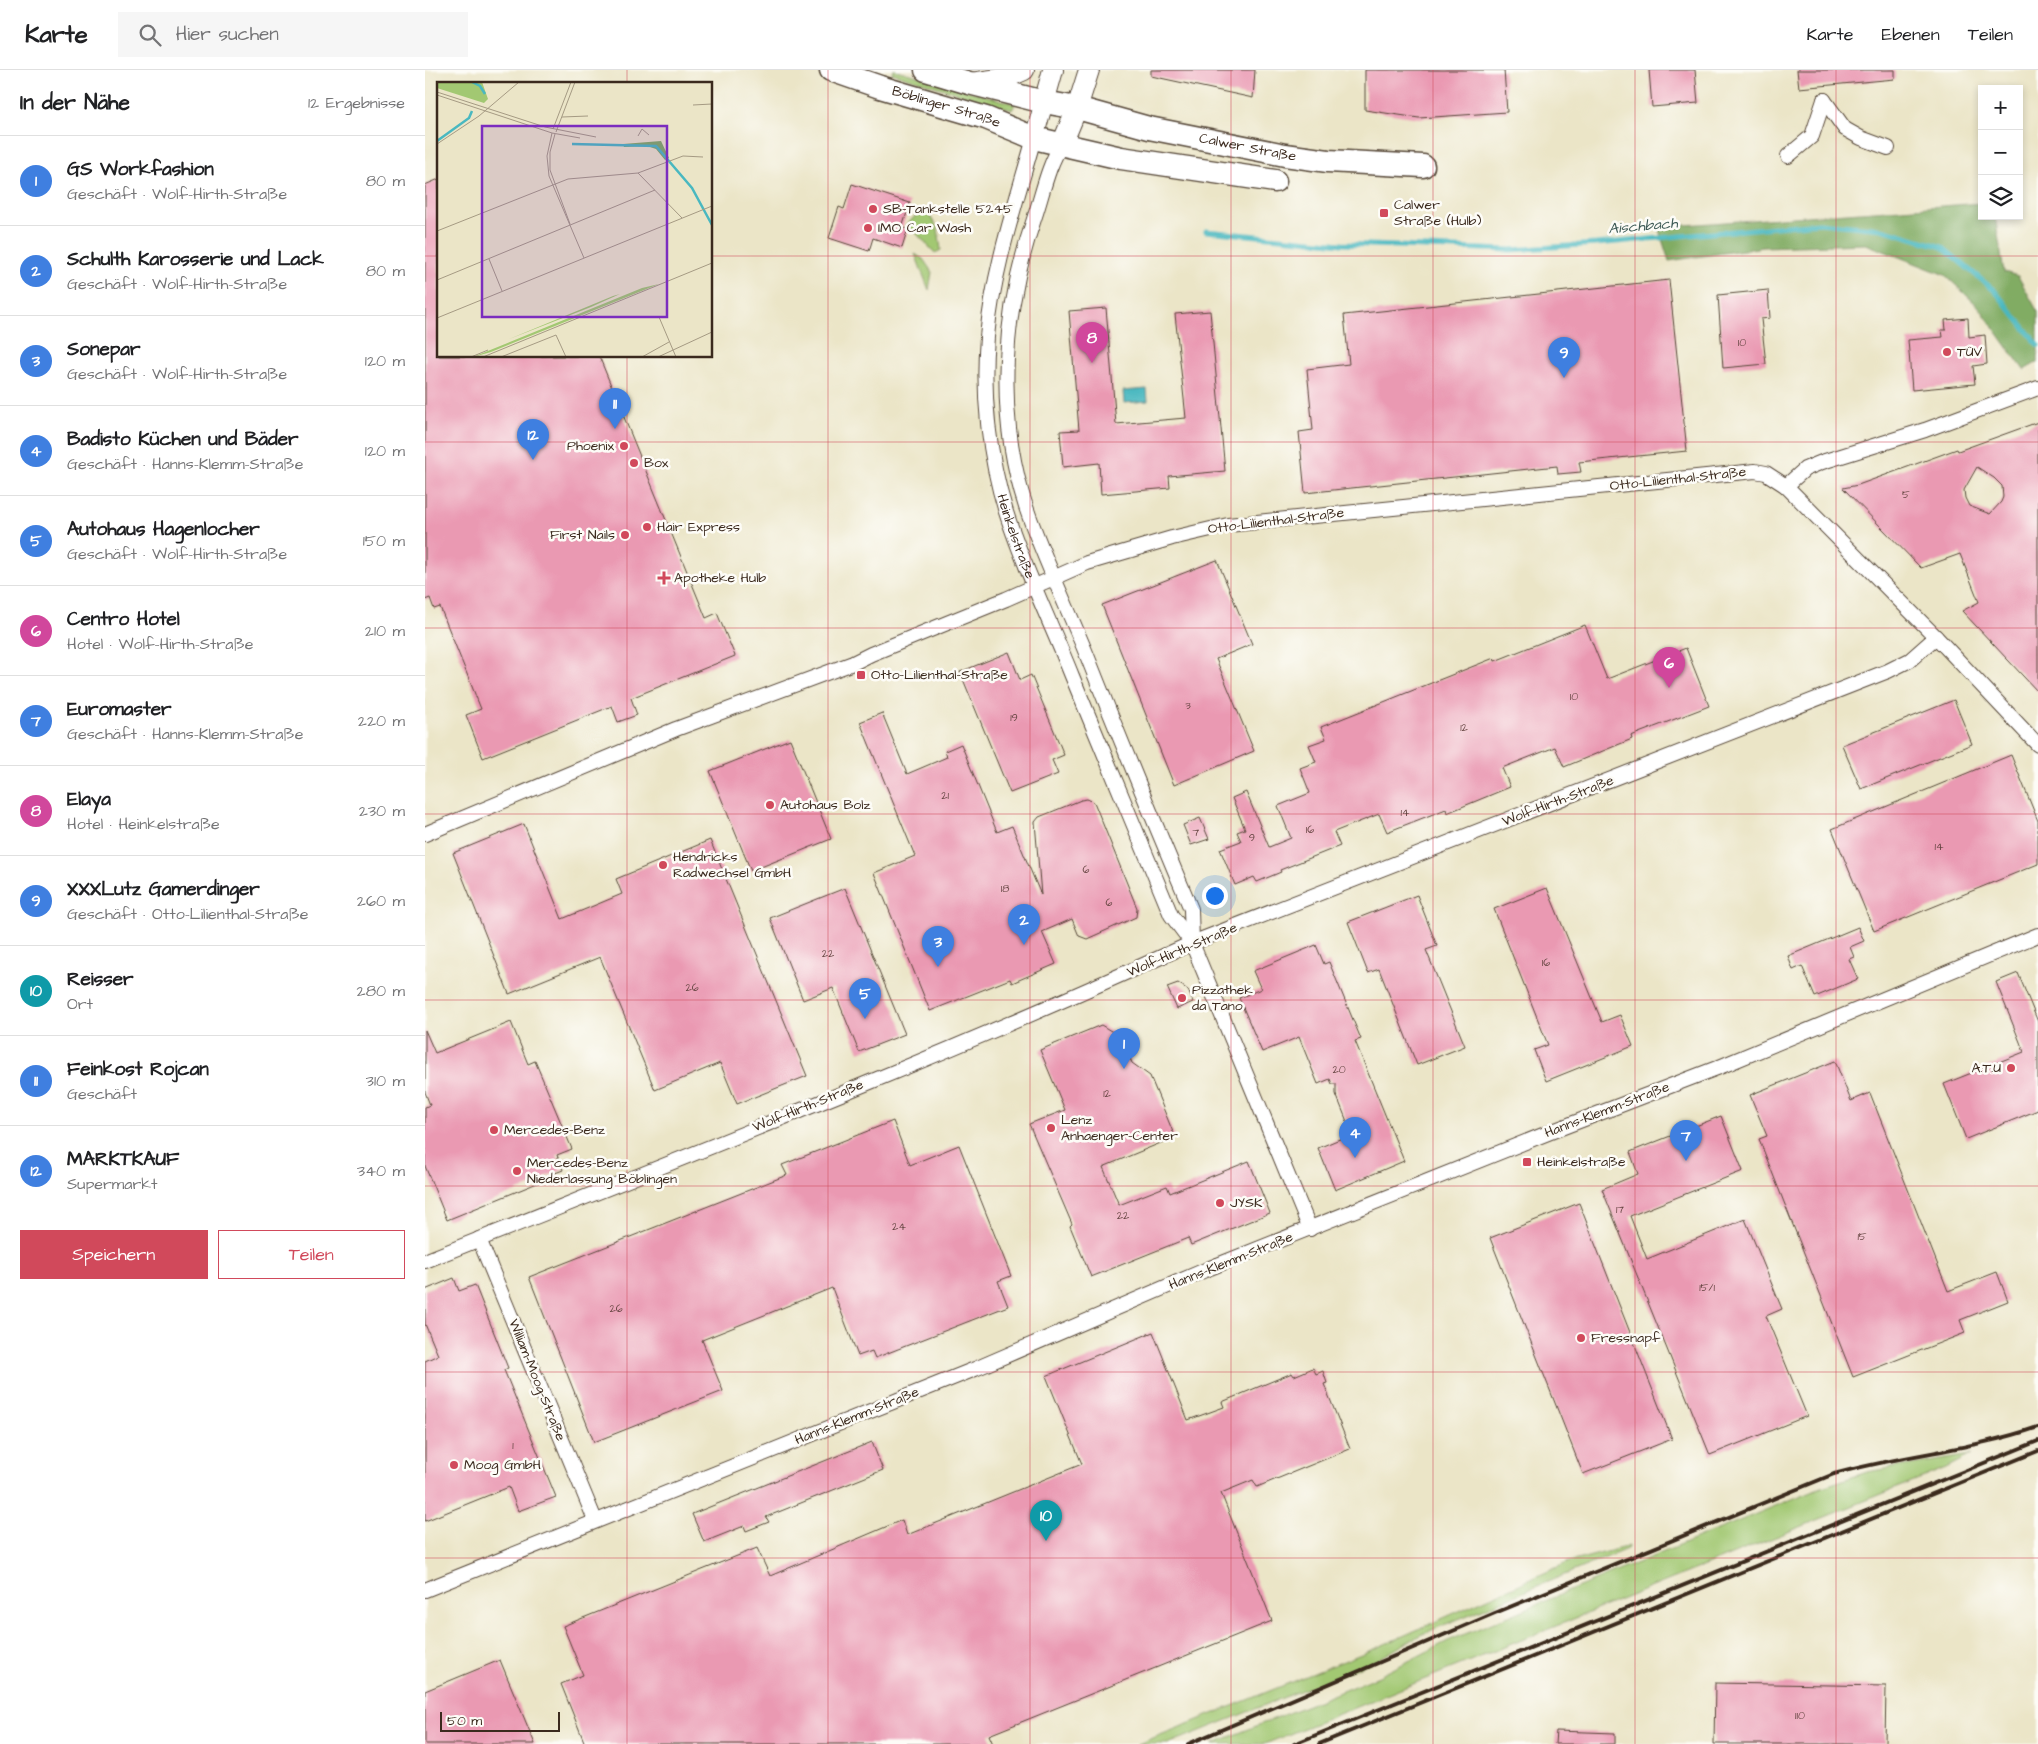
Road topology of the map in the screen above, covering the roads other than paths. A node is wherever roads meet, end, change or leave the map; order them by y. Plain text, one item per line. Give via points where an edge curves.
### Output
1 (831, 70) edge
2 (926, 70) edge
3 (1024, 70) edge
4 (1053, 70) edge
5 (1089, 70) edge
6 (969, 83) junction
7 (1044, 102) junction
8 (1077, 108) junction
9 (1034, 138) junction
10 (1061, 144) junction
11 (1888, 148) dead end
12 (1788, 156) dead end
13 (1423, 166) dead end
14 (1275, 181) dead end
15 (2038, 388) edge
16 (1786, 486) junction
17 (1054, 578) junction
18 (1034, 587) junction
19 (1936, 638) junction
20 (2038, 744) edge
21 (425, 834) edge
22 (2038, 935) edge
23 (1192, 943) junction
24 (1310, 1229) junction
25 (479, 1239) junction
26 (425, 1261) edge
27 (595, 1520) junction
28 (425, 1590) edge

1 - 9 main road, Böblinger Straße via 986,118
2 - 6 main road
3 - 6 main road via 1006,78
4 - 7 main road
5 - 8 main road
6 - 7 main road
7 - 8 main road
7 - 9 street, Heinkelstraße
8 - 10 main road
8 - 13 main road, Calwer Straße via 1149,128 1285,155 1328,161
9 - 10 main road, Böblinger Straße
9 - 18 street, Heinkelstraße via 992,299 986,375 993,457 1006,511
10 - 14 main road, Calwer Straße via 1121,158
10 - 17 street, Heinkelstraße via 1053,158 1027,240 1013,304 1006,376 1013,454 1026,505
11 - 12 street via 1845,129 1824,100 1813,136
15 - 16 street via 1918,432 1822,462 1805,470
16 - 17 street, Otto-Lilienthal-Straße via 1755,470 1229,525 1087,563
16 - 19 street
17 - 18 street, Otto-Lilienthal-Straße
17 - 23 street, Heinkelstraße via 1191,909
18 - 21 street, Otto-Lilienthal-Straße via 853,663 666,732
18 - 23 street, Heinkelstraße via 1171,915
19 - 20 street
19 - 23 street, Wolf-Hirth-Straße via 1910,660 1888,671
22 - 24 street, Hanns-Klemm-Straße via 1717,1068
23 - 24 street, Heinkelstraße
23 - 25 street, Wolf-Hirth-Straße via 623,1183
24 - 27 street, Hanns-Klemm-Straße via 1210,1268 975,1369
25 - 26 street, Wolf-Hirth-Straße
25 - 27 street, William-Moog-Straße
27 - 28 street, Hanns-Klemm-Straße

